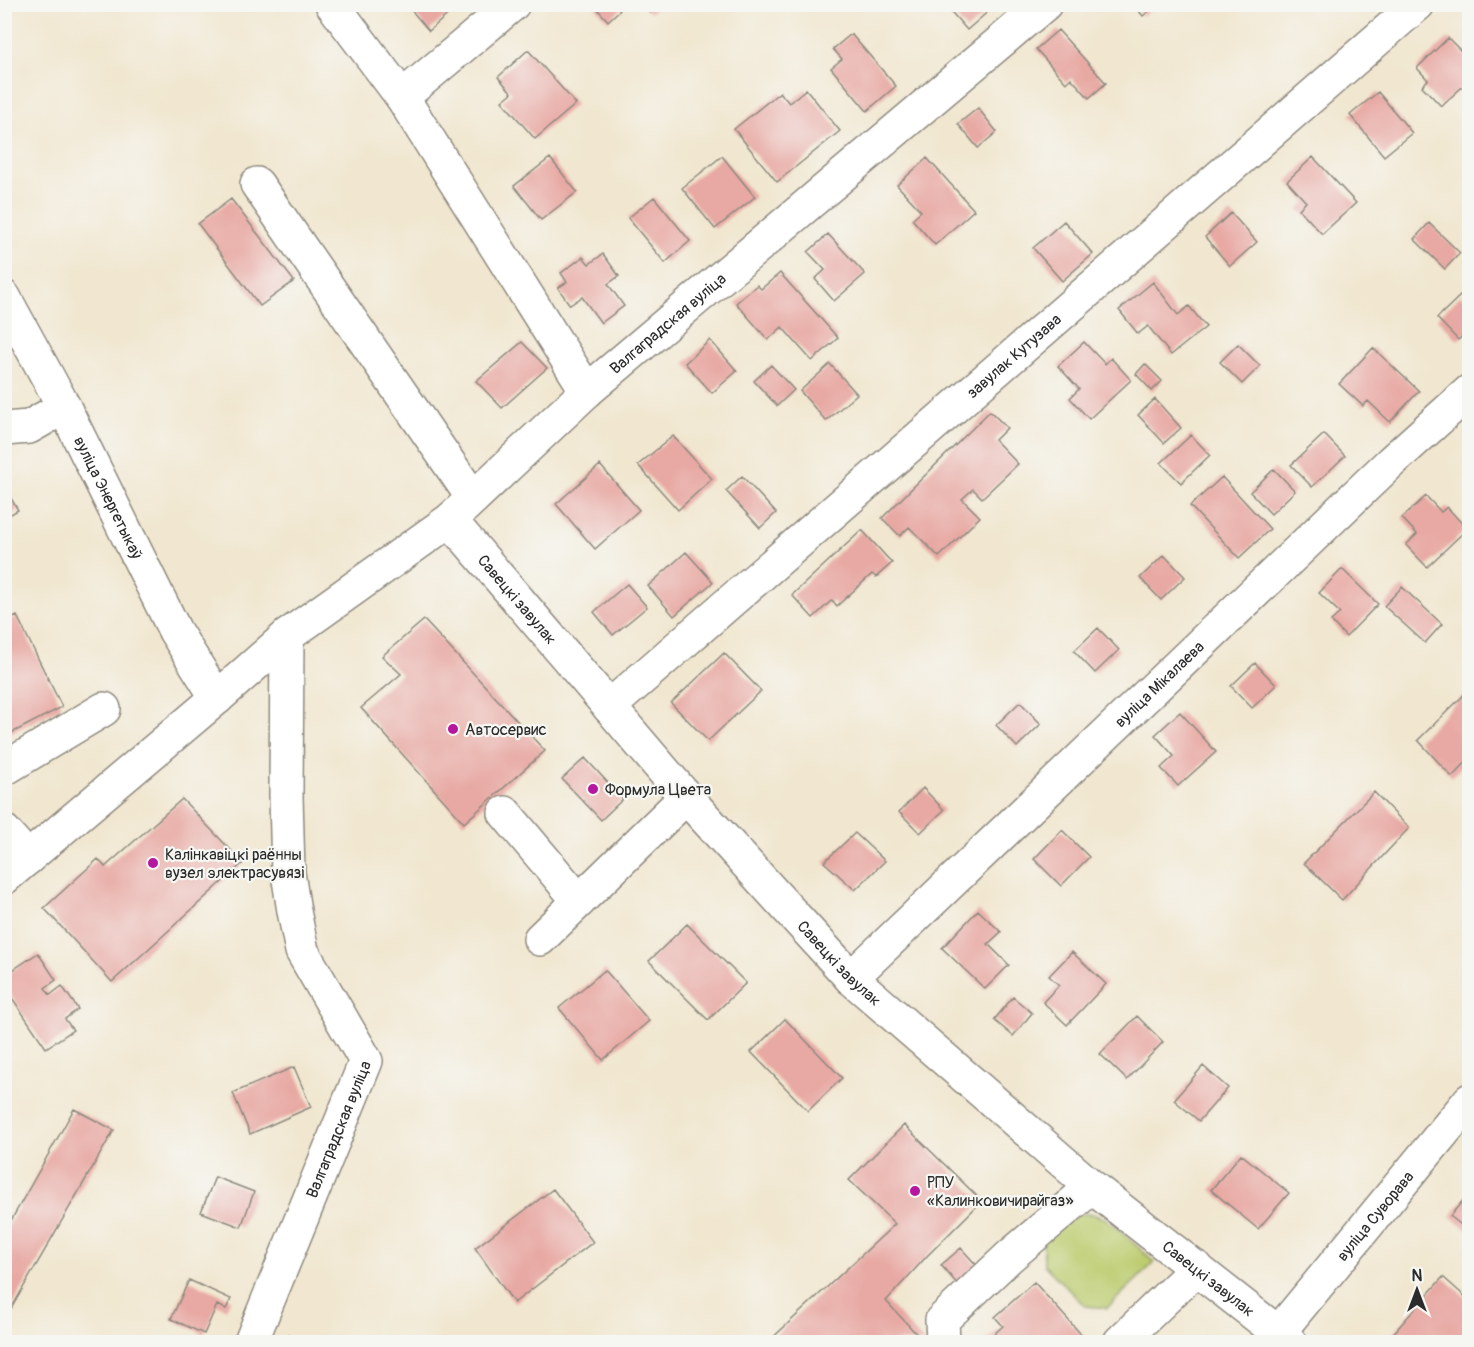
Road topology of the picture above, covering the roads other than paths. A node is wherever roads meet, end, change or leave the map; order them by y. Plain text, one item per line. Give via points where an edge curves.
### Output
1 (332, 4) edge
2 (513, 4) edge
3 (1045, 4) edge
4 (1418, 4) edge
5 (402, 97) junction
6 (257, 184) dead end
7 (4, 297) edge
8 (586, 391) junction
9 (1470, 392) edge
10 (64, 407) junction
11 (4, 429) edge
12 (473, 498) junction
13 (450, 520) junction
14 (287, 636) junction
15 (217, 698) junction
16 (609, 707) junction
17 (104, 709) dead end
18 (4, 769) edge
19 (686, 797) junction
20 (506, 813) dead end
21 (4, 831) edge
22 (16, 868) edge
23 (579, 901) junction
24 (540, 939) dead end
25 (851, 978) junction
26 (1470, 1100) edge
27 (1092, 1187) junction
28 (1197, 1268) junction
29 (1284, 1338) edge
30 (251, 1342) edge
31 (943, 1342) edge
32 (1120, 1342) edge

1 - 5 street
2 - 5 street
3 - 8 street, Валгаградская вуліца
4 - 16 street, завулак Кутузава
5 - 8 street
6 - 12 street
7 - 10 street, вуліца Энергетыкаў
8 - 12 street, Валгаградская вуліца
9 - 25 street, вуліца Мікалаева via 1382,470
10 - 11 street via 29,427
10 - 15 street, вуліца Энергетыкаў via 175,631
12 - 13 street, Валгаградская вуліца
13 - 14 street, Валгаградская вуліца
13 - 16 street, Савецкі завулак
14 - 15 street, Валгаградская вуліца
14 - 30 street, Валгаградская вуліца via 286,796 288,873 294,911 302,951 366,1061
15 - 22 street, Валгаградская вуліца
16 - 19 street, Савецкі завулак
17 - 18 street
19 - 23 street
19 - 25 street, Савецкі завулак
20 - 23 street
21 - 22 street
23 - 24 street
25 - 27 street, Савецкі завулак
26 - 29 street, вуліца Суворава
27 - 28 street, Савецкі завулак
27 - 31 street via 942,1320
28 - 29 street, Савецкі завулак
28 - 32 street

